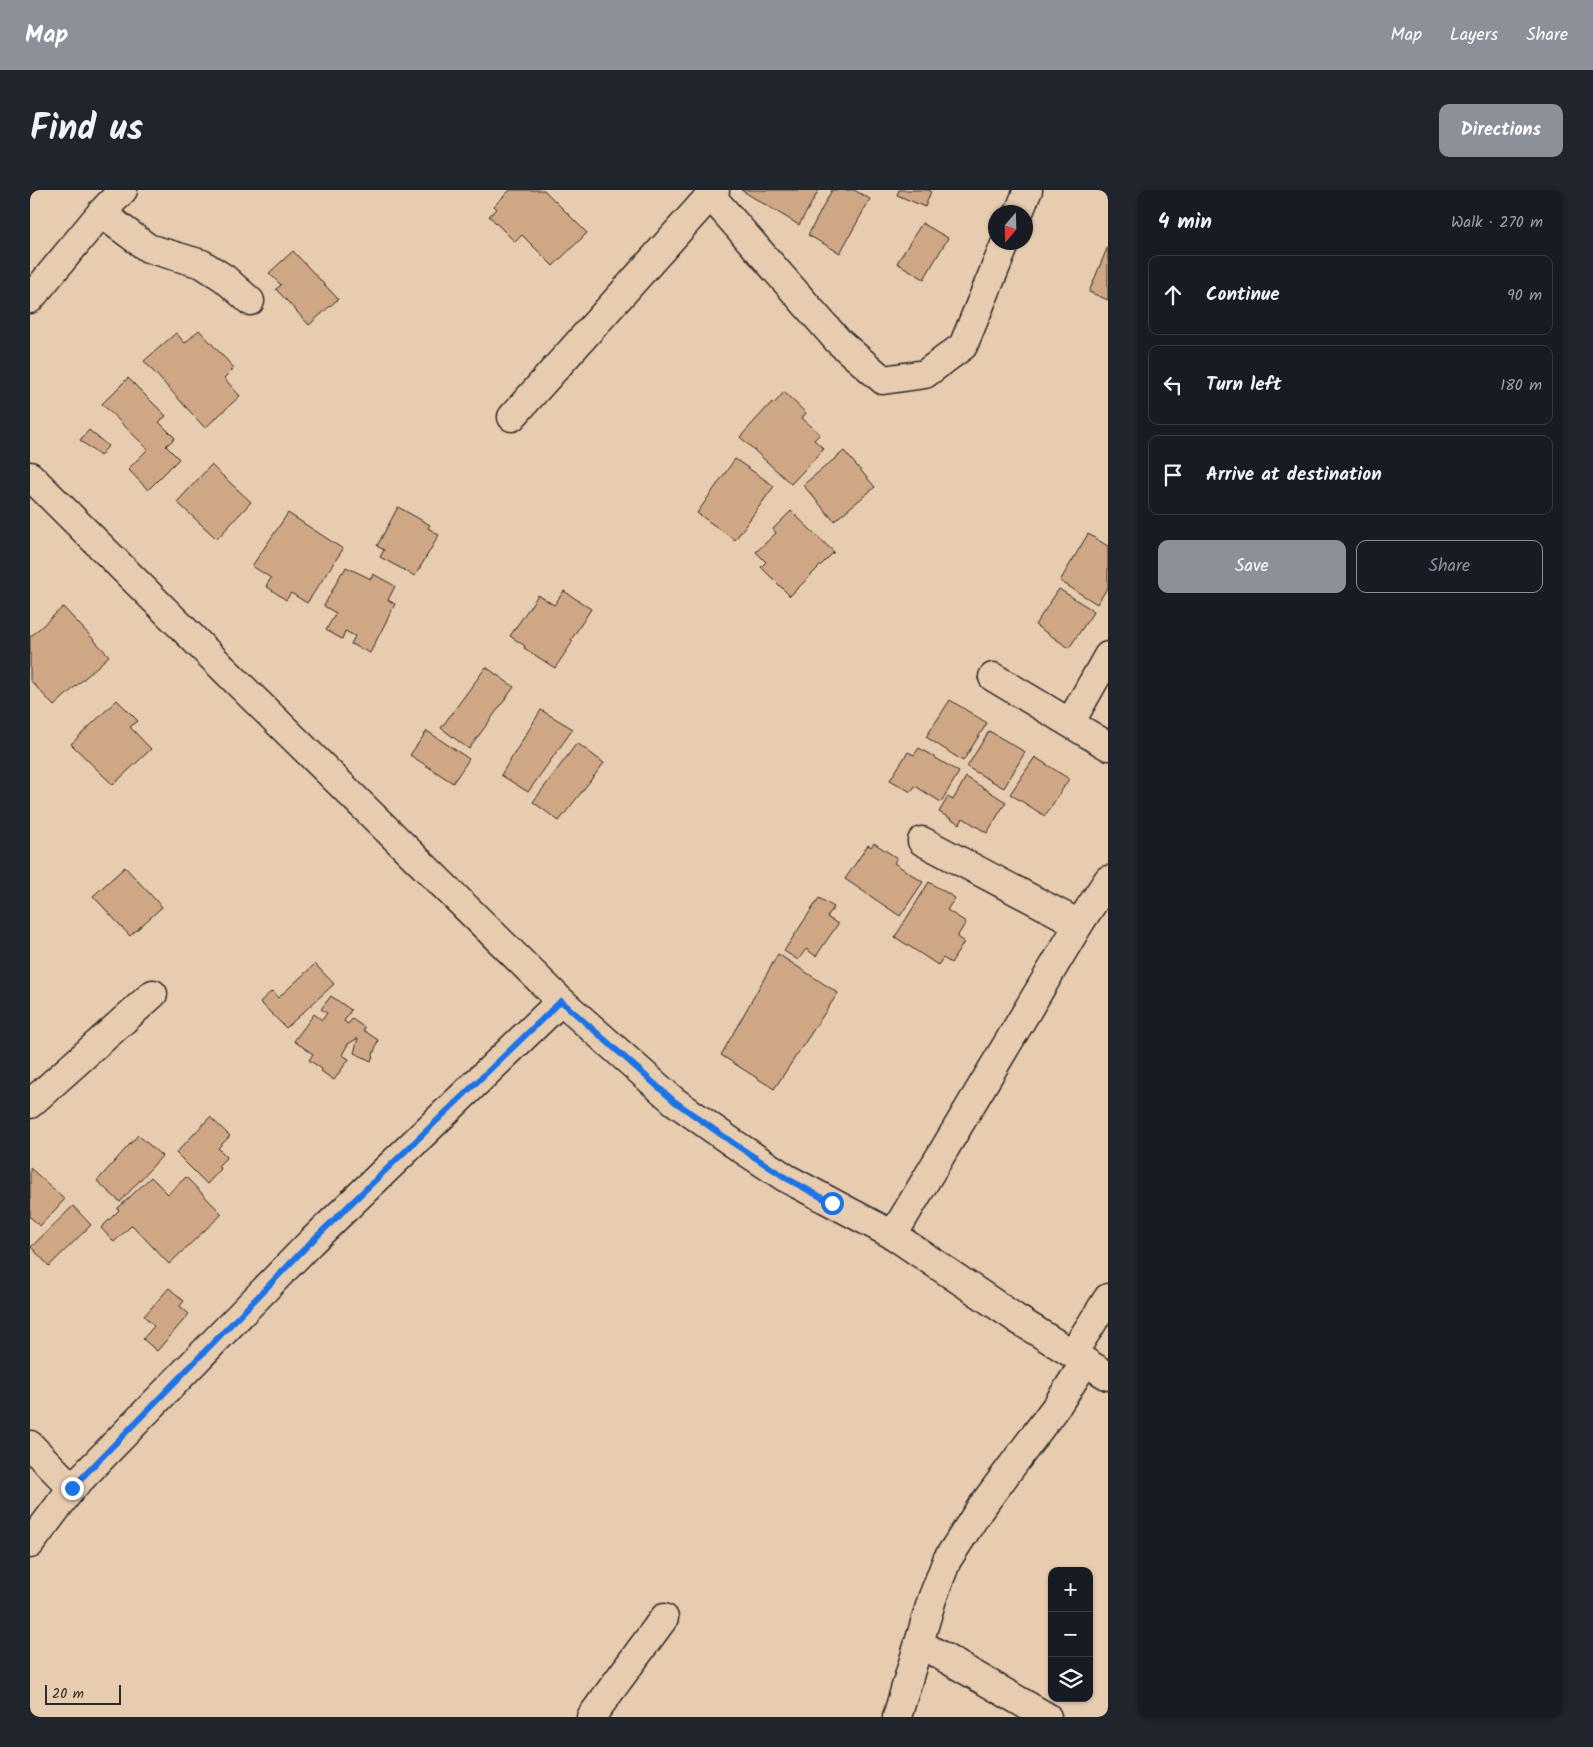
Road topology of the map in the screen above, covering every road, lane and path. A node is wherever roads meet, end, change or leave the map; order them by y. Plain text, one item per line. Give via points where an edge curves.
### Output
1 (123, 190) edge
2 (1028, 190) edge
3 (713, 193) edge
4 (1022, 205) edge
5 (102, 213) junction
6 (1003, 250) edge
7 (30, 299) edge
8 (250, 302) dead end
9 (512, 418) dead end
10 (30, 476) edge
11 (1108, 656) edge
12 (993, 677) dead end
13 (1070, 724) junction
14 (1108, 746) edge
15 (922, 841) dead end
16 (1108, 880) edge
17 (1079, 924) junction
18 (153, 994) dead end
19 (561, 1001) junction
20 (30, 1104) edge
21 (893, 1235) junction
22 (1108, 1298) edge
23 (1079, 1358) junction
24 (1108, 1376) edge
25 (30, 1445) edge
26 (72, 1488) junction
27 (30, 1544) edge
28 (664, 1618) dead end
29 (919, 1643) junction
30 (591, 1717) edge
31 (897, 1717) edge
32 (1047, 1717) edge

1 - 5 street
2 - 4 street
3 - 6 street via 838,340 883,380 925,374 963,346
3 - 9 street
5 - 7 street
5 - 8 street via 148,248 202,264 224,278
10 - 19 street
11 - 13 street
12 - 13 street
13 - 14 street
15 - 17 street
16 - 17 street
17 - 21 street
18 - 20 street
19 - 21 street via 674,1101 733,1143 786,1178
19 - 26 street via 310,1243
21 - 23 street
22 - 23 street
23 - 24 street
23 - 29 street via 1058,1404 980,1509 947,1560
25 - 26 street
26 - 27 street
28 - 30 street
29 - 31 street
29 - 32 street

